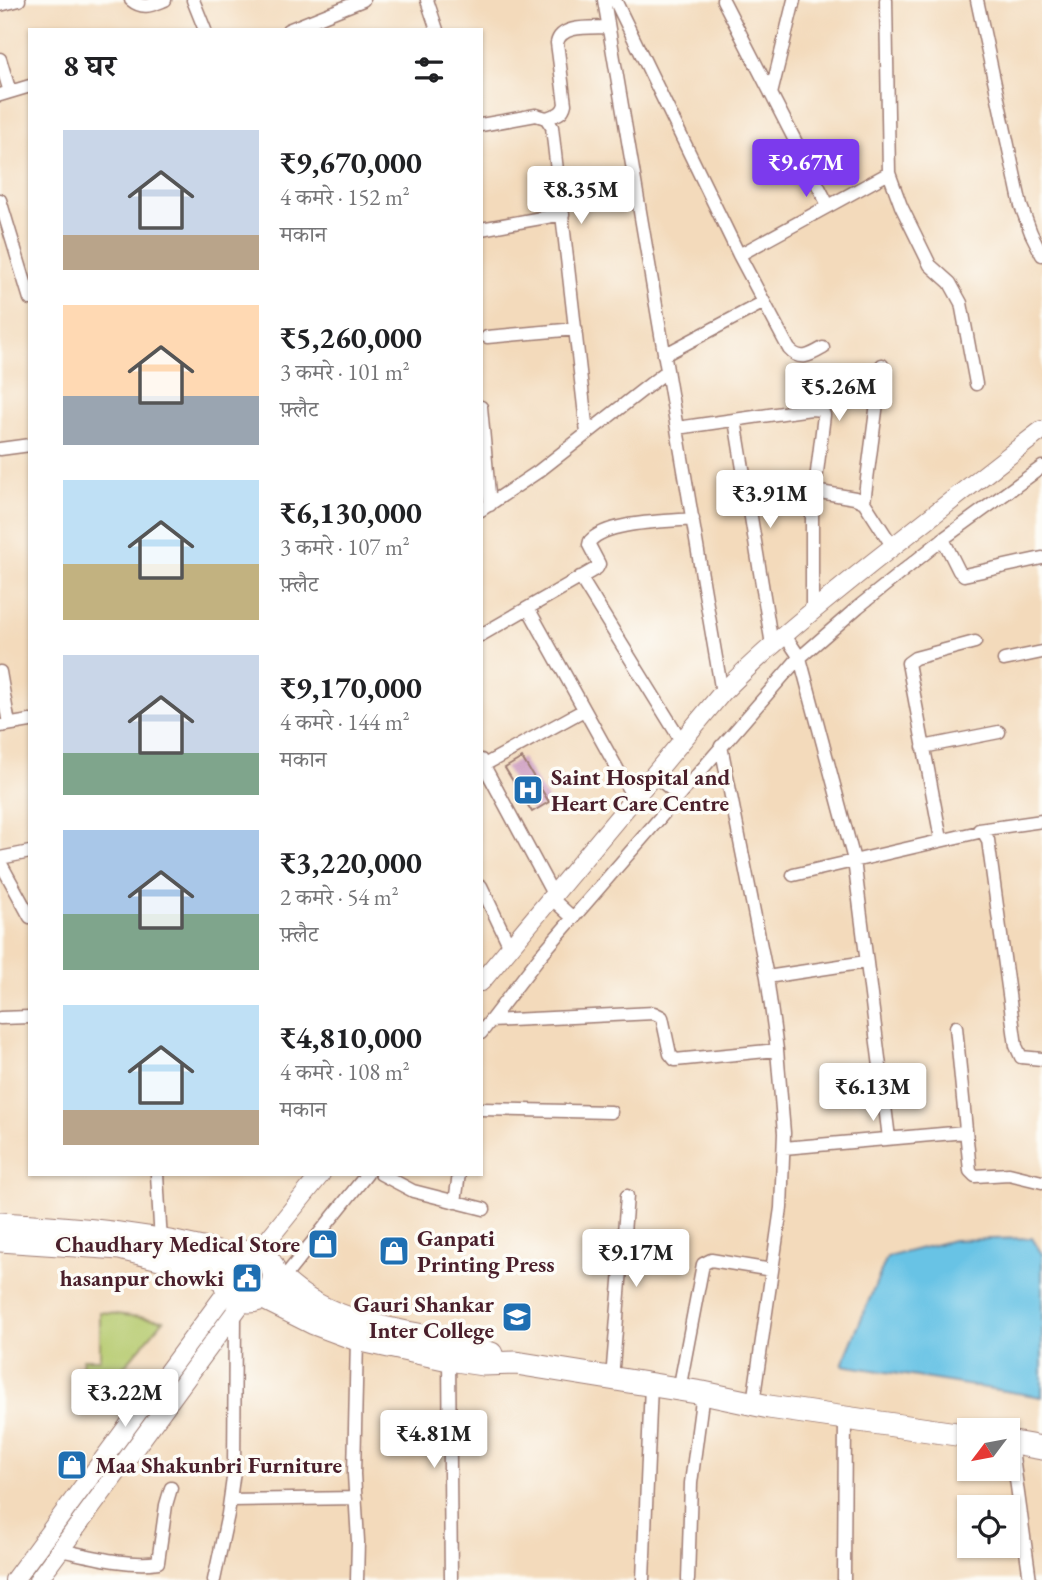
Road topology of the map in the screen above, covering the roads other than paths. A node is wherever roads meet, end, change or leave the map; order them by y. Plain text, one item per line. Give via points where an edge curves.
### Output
1 (19, 0) edge
2 (131, 0) edge
3 (165, 0) edge
4 (193, 0) edge
5 (363, 0) edge
6 (427, 0) edge
7 (604, 0) edge
8 (615, 0) edge
9 (723, 0) edge
10 (794, 0) edge
11 (886, 0) edge
12 (977, 0) edge
13 (0, 5) edge
14 (608, 27) junction
15 (204, 28) edge
16 (293, 28) edge
17 (436, 28) edge
18 (0, 59) edge
19 (28, 87) edge
20 (5, 94) edge
21 (771, 94) junction
22 (546, 118) junction
23 (483, 125) edge
24 (889, 173) junction
25 (0, 200) edge
26 (828, 205) junction
27 (564, 214) junction
28 (483, 229) edge
29 (740, 255) junction
30 (1042, 255) edge
31 (28, 292) edge
32 (764, 302) junction
33 (576, 329) junction
34 (487, 338) dead end
35 (823, 348) dead end
36 (664, 355) junction
37 (882, 365) dead end
38 (667, 371) junction
39 (976, 384) dead end
40 (735, 420) junction
41 (677, 428) junction
42 (1042, 430) edge
43 (587, 433) junction
44 (28, 445) edge
45 (483, 448) edge
46 (0, 449) edge
47 (1042, 467) edge
48 (484, 469) edge
49 (814, 491) junction
50 (864, 502) junction
51 (486, 508) edge
52 (693, 519) junction
53 (943, 539) junction
54 (893, 547) junction
55 (1042, 558) edge
56 (580, 578) junction
57 (528, 608) junction
58 (811, 612) junction
59 (483, 634) edge
60 (975, 642) dead end
61 (788, 646) junction
62 (1042, 652) edge
63 (1004, 660) dead end
64 (0, 672) edge
65 (722, 693) junction
66 (584, 710) junction
67 (28, 721) edge
68 (4, 725) edge
69 (999, 732) dead end
70 (682, 742) junction
71 (721, 747) junction
72 (923, 747) junction
73 (483, 762) edge
74 (657, 778) junction
75 (676, 794) junction
76 (634, 799) junction
77 (1042, 821) edge
78 (979, 830) junction
79 (941, 839) junction
80 (28, 853) edge
81 (0, 860) edge
82 (854, 860) junction
83 (793, 875) dead end
84 (483, 890) edge
85 (560, 906) junction
86 (28, 913) edge
87 (510, 947) junction
88 (866, 961) junction
89 (767, 976) junction
90 (483, 980) edge
91 (28, 1017) edge
92 (0, 1018) edge
93 (490, 1021) junction
94 (957, 1027) dead end
95 (483, 1030) edge
96 (777, 1050) junction
97 (1042, 1059) edge
98 (483, 1109) edge
99 (611, 1112) dead end
100 (965, 1132) junction
101 (889, 1138) junction
102 (784, 1148) junction
103 (157, 1176) edge
104 (319, 1176) edge
105 (365, 1176) edge
106 (385, 1176) edge
107 (459, 1176) edge
108 (1042, 1182) edge
109 (627, 1196) dead end
110 (456, 1202) junction
111 (484, 1209) dead end
112 (0, 1224) edge
113 (0, 1240) edge
114 (161, 1241) junction
115 (258, 1252) junction
116 (772, 1270) junction
117 (278, 1277) junction
118 (237, 1288) junction
119 (357, 1339) junction
120 (449, 1359) junction
121 (516, 1363) junction
122 (612, 1379) junction
123 (651, 1385) junction
124 (680, 1390) junction
125 (702, 1393) junction
126 (753, 1403) junction
127 (845, 1417) junction
128 (957, 1434) edge
129 (1020, 1445) edge
130 (1042, 1448) edge
131 (1015, 1481) edge
132 (171, 1488) dead end
133 (356, 1498) junction
134 (231, 1500) junction
135 (60, 1550) junction
136 (14, 1580) edge
137 (38, 1580) edge
138 (214, 1580) edge
139 (357, 1580) edge
140 (451, 1580) edge
141 (643, 1580) edge
142 (688, 1580) edge
143 (844, 1580) edge
144 (1030, 1580) edge

1 - 13 street
2 - 3 street via 145,7
4 - 15 street
5 - 16 street
6 - 17 street
7 - 14 street
8 - 29 street
9 - 21 street
10 - 21 street
11 - 24 street
12 - 30 street via 1021,206
14 - 22 street via 564,31 559,36 565,104 558,115
14 - 36 street
18 - 20 street
19 - 20 street
21 - 26 street
22 - 23 street via 536,115
22 - 27 street via 555,135
24 - 26 street
24 - 39 street via 929,265 950,283 961,303
25 - 31 street
26 - 29 street
27 - 28 street
27 - 33 street
29 - 32 street
32 - 35 street via 794,355 803,357
32 - 36 street
33 - 34 street
33 - 43 street
36 - 38 street
37 - 50 street
38 - 41 street
38 - 43 street
40 - 41 street
40 - 49 street via 822,410
40 - 61 street
41 - 52 street
42 - 54 street
43 - 51 street
44 - 46 street
45 - 48 street
47 - 53 street
48 - 51 street
49 - 50 street
49 - 58 street
50 - 54 street
52 - 56 street via 602,531 589,545 599,564
52 - 65 street
53 - 55 street via 964,575
53 - 61 street via 858,607
54 - 58 street
56 - 57 street
56 - 70 street
57 - 59 street
57 - 66 street
58 - 61 street
60 - 72 street via 908,663
61 - 65 street
61 - 71 street
61 - 82 street
62 - 63 street
64 - 68 street
65 - 70 street
66 - 73 street
66 - 76 street
67 - 68 street
69 - 72 street
70 - 74 street
71 - 75 street
71 - 89 street
72 - 79 street
73 - 85 street
74 - 75 street
74 - 76 street
75 - 85 street
76 - 85 street
77 - 78 street
78 - 79 street
78 - 97 street via 988,840 1018,1051 1027,1059
79 - 82 street
80 - 81 street
81 - 86 street
82 - 83 street
82 - 88 street
84 - 87 street
85 - 87 street
85 - 93 street via 520,981
87 - 90 street
88 - 89 street
88 - 101 street
89 - 96 street
91 - 92 street
93 - 95 street
93 - 96 street via 654,1013 662,1017 670,1054 676,1060
94 - 100 street
96 - 102 street
98 - 99 street
100 - 101 street
100 - 108 street via 968,1165 975,1176 1009,1174
101 - 102 street
102 - 116 street
103 - 114 street
104 - 115 street
105 - 117 street
106 - 110 street via 413,1191
107 - 110 street
109 - 122 street
110 - 111 street
112 - 114 highway
113 - 118 highway via 120,1248
114 - 118 highway via 206,1250
115 - 117 highway
115 - 118 highway via 239,1252
116 - 124 street via 711,1260 703,1264
116 - 126 street
117 - 118 highway via 269,1291
117 - 121 highway via 311,1302 340,1316 481,1350
118 - 119 highway
118 - 134 street
118 - 135 street
118 - 136 street
119 - 120 highway
119 - 133 street
120 - 121 highway
120 - 140 street
121 - 122 highway
122 - 123 highway
123 - 124 highway
123 - 141 street
124 - 125 highway
125 - 126 highway
125 - 142 street via 691,1483
126 - 127 highway
127 - 128 highway
127 - 143 street
129 - 130 highway
131 - 144 street
132 - 135 street via 158,1562
133 - 134 street
133 - 139 street
134 - 138 street
135 - 137 street

